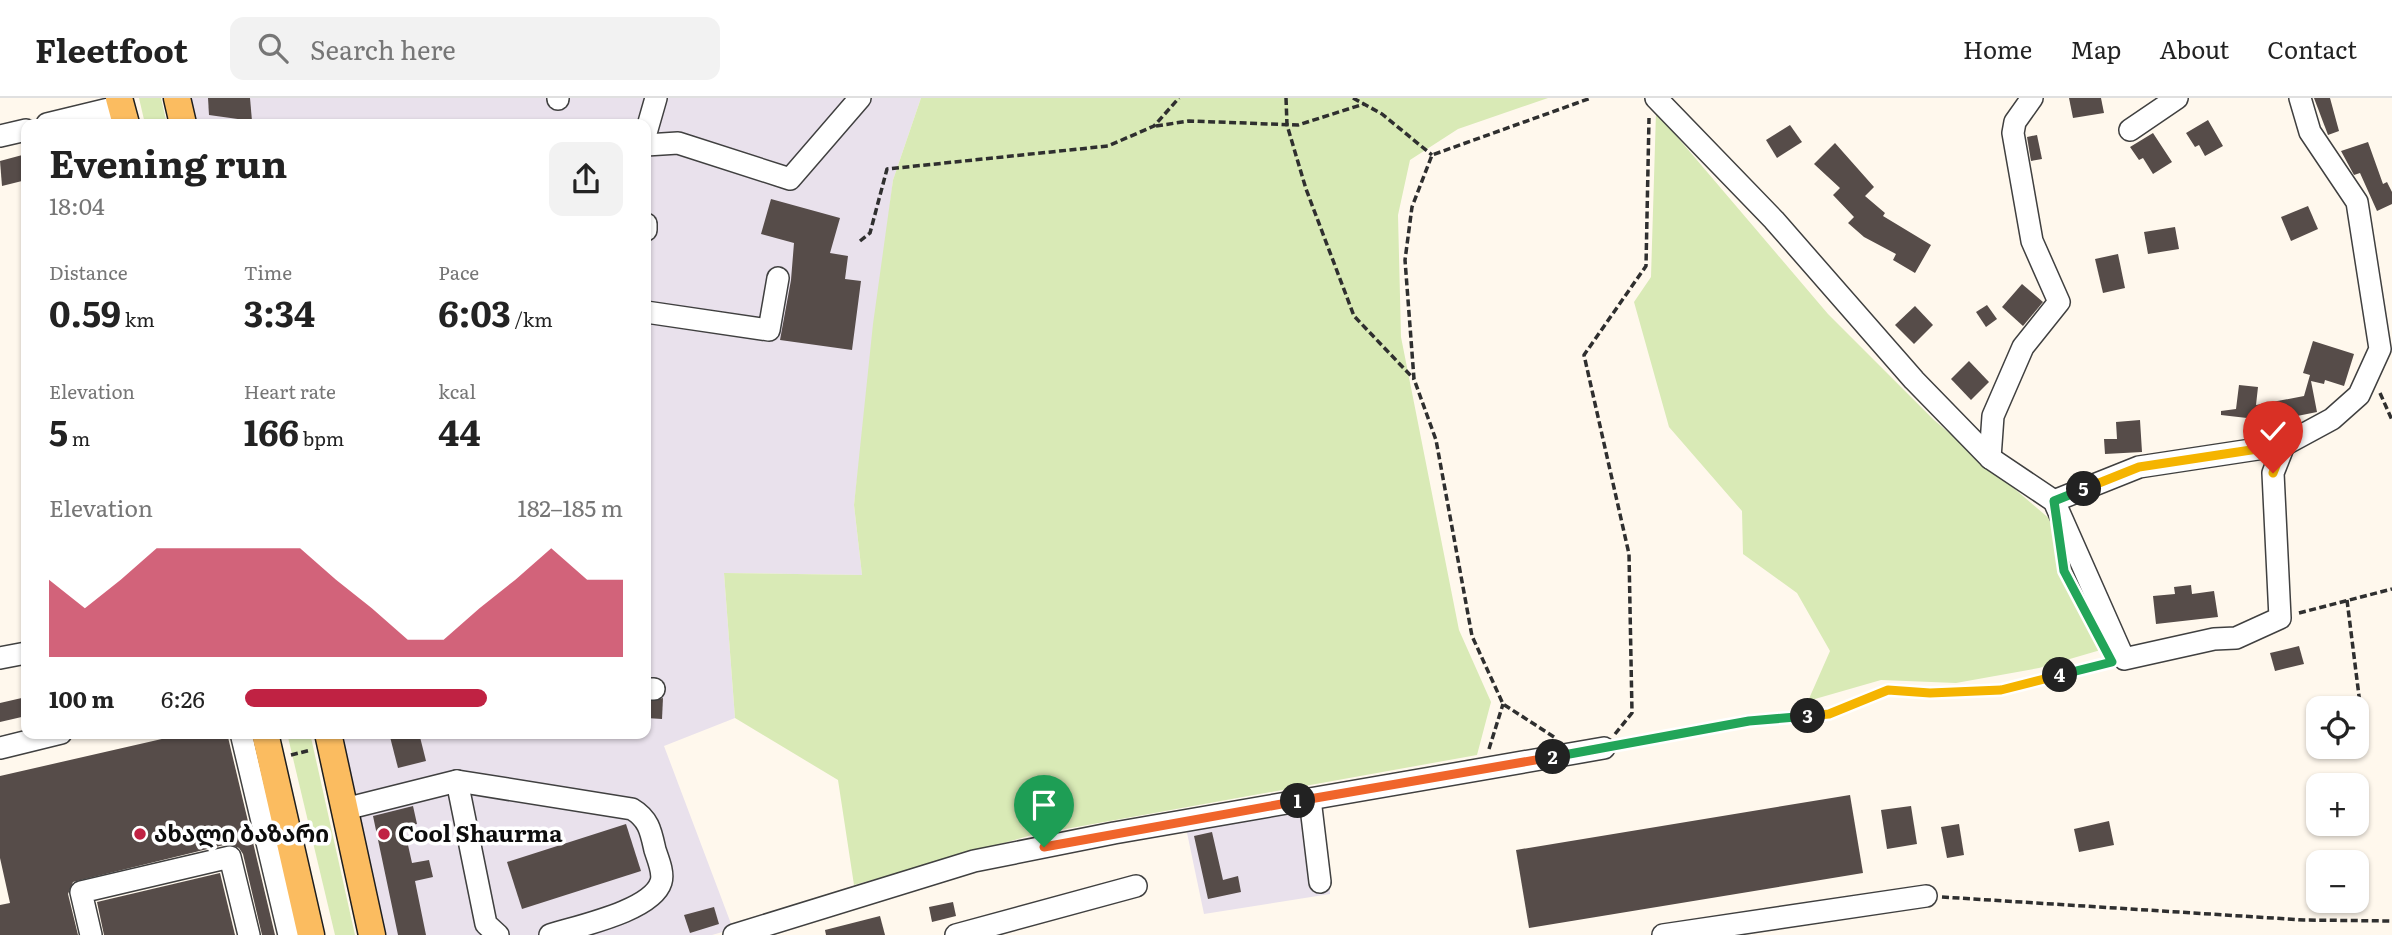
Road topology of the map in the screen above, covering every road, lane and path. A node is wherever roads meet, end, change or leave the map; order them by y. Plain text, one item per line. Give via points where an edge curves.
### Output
1 (177, 98) edge
2 (656, 98) edge
3 (860, 98) edge
4 (1179, 98) edge
5 (1286, 98) edge
6 (1353, 98) edge
7 (1591, 98) edge
8 (2032, 98) edge
9 (2177, 98) edge
10 (2300, 98) edge
11 (1364, 104) junction
12 (1653, 105) edge
13 (122, 109) edge
14 (72, 119) edge
15 (182, 119) edge
16 (650, 119) edge
17 (1287, 125) junction
18 (1154, 126) junction
19 (2130, 130) dead end
20 (21, 131) edge
21 (0, 136) edge
22 (651, 145) edge
23 (1432, 155) junction
24 (860, 242) dead end
25 (778, 278) dead end
26 (651, 313) edge
27 (1414, 379) junction
28 (2284, 445) junction
29 (1990, 458) junction
30 (2054, 501) junction
31 (2392, 589) edge
32 (2347, 600) junction
33 (2280, 618) junction
34 (21, 654) edge
35 (0, 658) edge
36 (2112, 662) dead end
37 (2359, 696) edge
38 (1503, 704) junction
39 (37, 739) edge
40 (242, 739) edge
41 (266, 739) edge
42 (329, 739) edge
43 (0, 748) edge
44 (1604, 748) junction
45 (1578, 753) junction
46 (1482, 769) junction
47 (457, 781) junction
48 (1310, 799) junction
49 (345, 809) junction
50 (1320, 882) dead end
51 (1136, 886) dead end
52 (1926, 896) joint
53 (2392, 921) edge
54 (91, 935) edge
55 (248, 935) edge
56 (289, 935) edge
57 (311, 935) edge
58 (372, 935) edge
59 (498, 935) edge
60 (550, 935) edge
61 (734, 935) edge
62 (956, 935) edge
63 (1663, 935) edge

1 - 15 main road
2 - 16 street
3 - 22 street via 790,178 678,143
4 - 18 path
5 - 17 path
6 - 11 path
7 - 23 path
8 - 29 street via 2013,133 2032,240 2059,302 2023,347 1993,416
9 - 19 street
10 - 28 street via 2310,132 2357,202 2380,349 2359,395 2332,419
11 - 17 path
11 - 23 path
12 - 29 street via 1774,220 1914,380
12 - 44 path via 1646,265 1584,355 1629,554 1632,713
13 - 14 street
17 - 18 path via 1189,121
17 - 27 path via 1354,316
18 - 24 path via 1108,146 887,169 870,233
20 - 21 street
23 - 27 path via 1412,207 1405,260
25 - 26 street via 769,330
27 - 38 path via 1436,440 1472,636
28 - 30 street via 2139,467
28 - 33 street via 2273,473
29 - 30 street
30 - 33 street via 2124,659 2236,638
31 - 32 path
32 - 33 path
32 - 37 path
34 - 35 street
36 - 44 path via 2001,690 1888,690 1829,714 1749,721
38 - 45 path
38 - 46 path
39 - 43 street
40 - 56 street
41 - 57 main road
42 - 49 main road
44 - 45 street
45 - 46 street
46 - 48 street
47 - 49 street
47 - 59 street via 486,924
47 - 60 street via 632,809 650,827 662,878 656,894 632,908
48 - 50 street
48 - 61 street via 974,861
49 - 58 main road
51 - 62 street
52 - 53 path via 2304,920
52 - 63 street
54 - 55 street via 81,892 230,857

